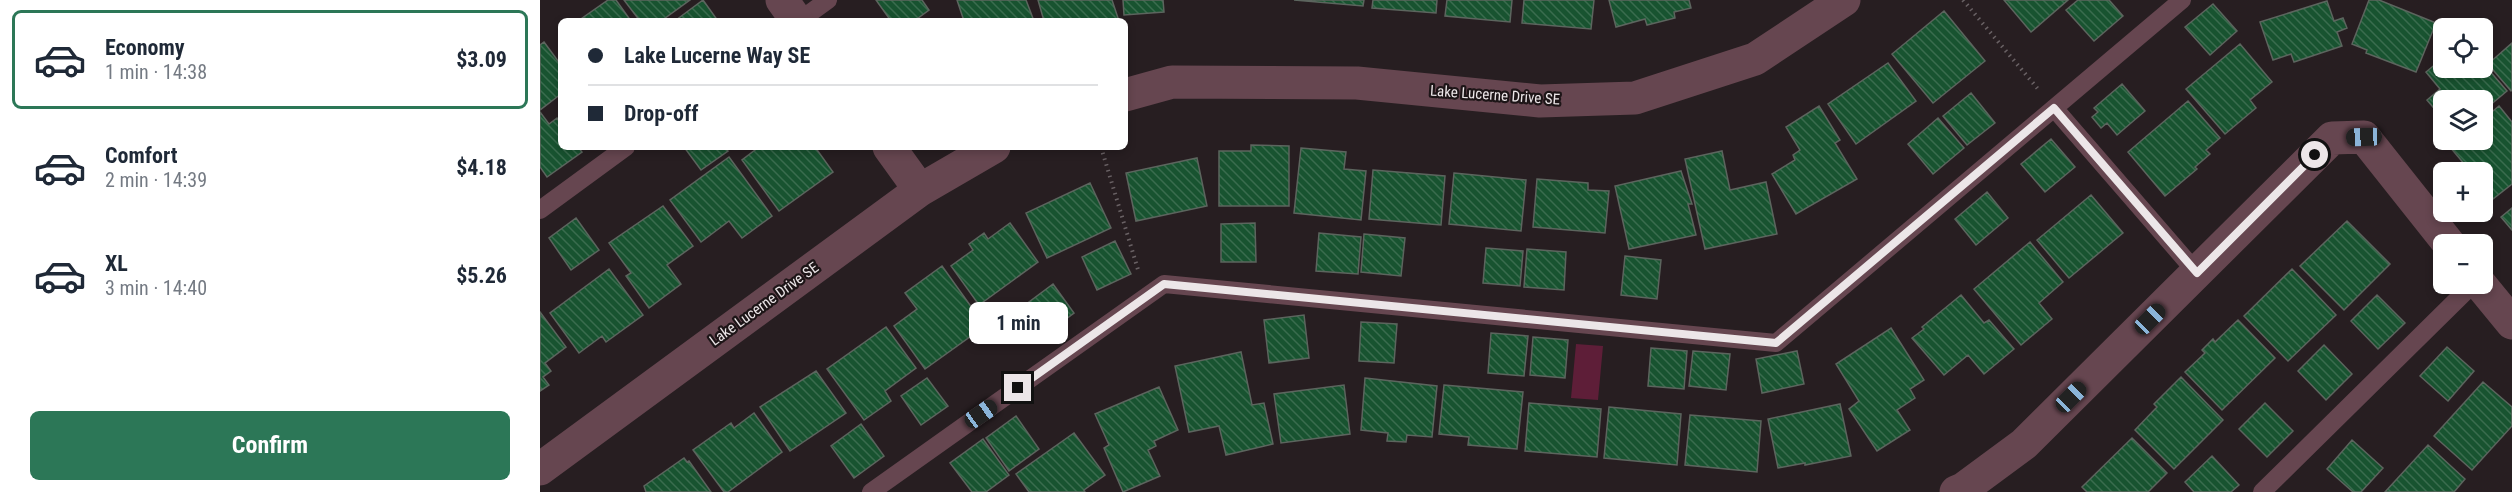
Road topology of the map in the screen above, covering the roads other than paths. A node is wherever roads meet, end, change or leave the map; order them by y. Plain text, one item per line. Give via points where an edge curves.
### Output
1 (783, 0) edge
2 (828, 0) edge
3 (1844, 0) edge
4 (2182, 0) edge
5 (796, 18) edge
6 (802, 18) edge
7 (1128, 94) edge
8 (2054, 108) junction
9 (622, 150) edge
10 (891, 150) edge
11 (989, 150) edge
12 (920, 190) junction
13 (540, 210) edge
14 (2441, 234) edge
15 (2197, 273) junction
16 (2463, 294) edge
17 (2488, 294) edge
18 (2512, 323) edge
19 (540, 469) edge
20 (871, 492) edge
21 (1956, 492) edge
22 (2262, 492) edge

1 - 5 street
2 - 6 lane
3 - 7 street, Lake Lucerne Drive SE via 1755,58 1635,99 1540,101 1357,83 1172,82
4 - 8 lane
8 - 15 lane
8 - 20 lane via 1776,343 1164,284
9 - 13 lane
10 - 12 street
11 - 12 street, Lake Lucerne Drive SE
12 - 19 street, Lake Lucerne Drive SE
14 - 15 street via 2364,137 2332,138
15 - 21 street via 2024,444
16 - 22 lane
17 - 18 street

